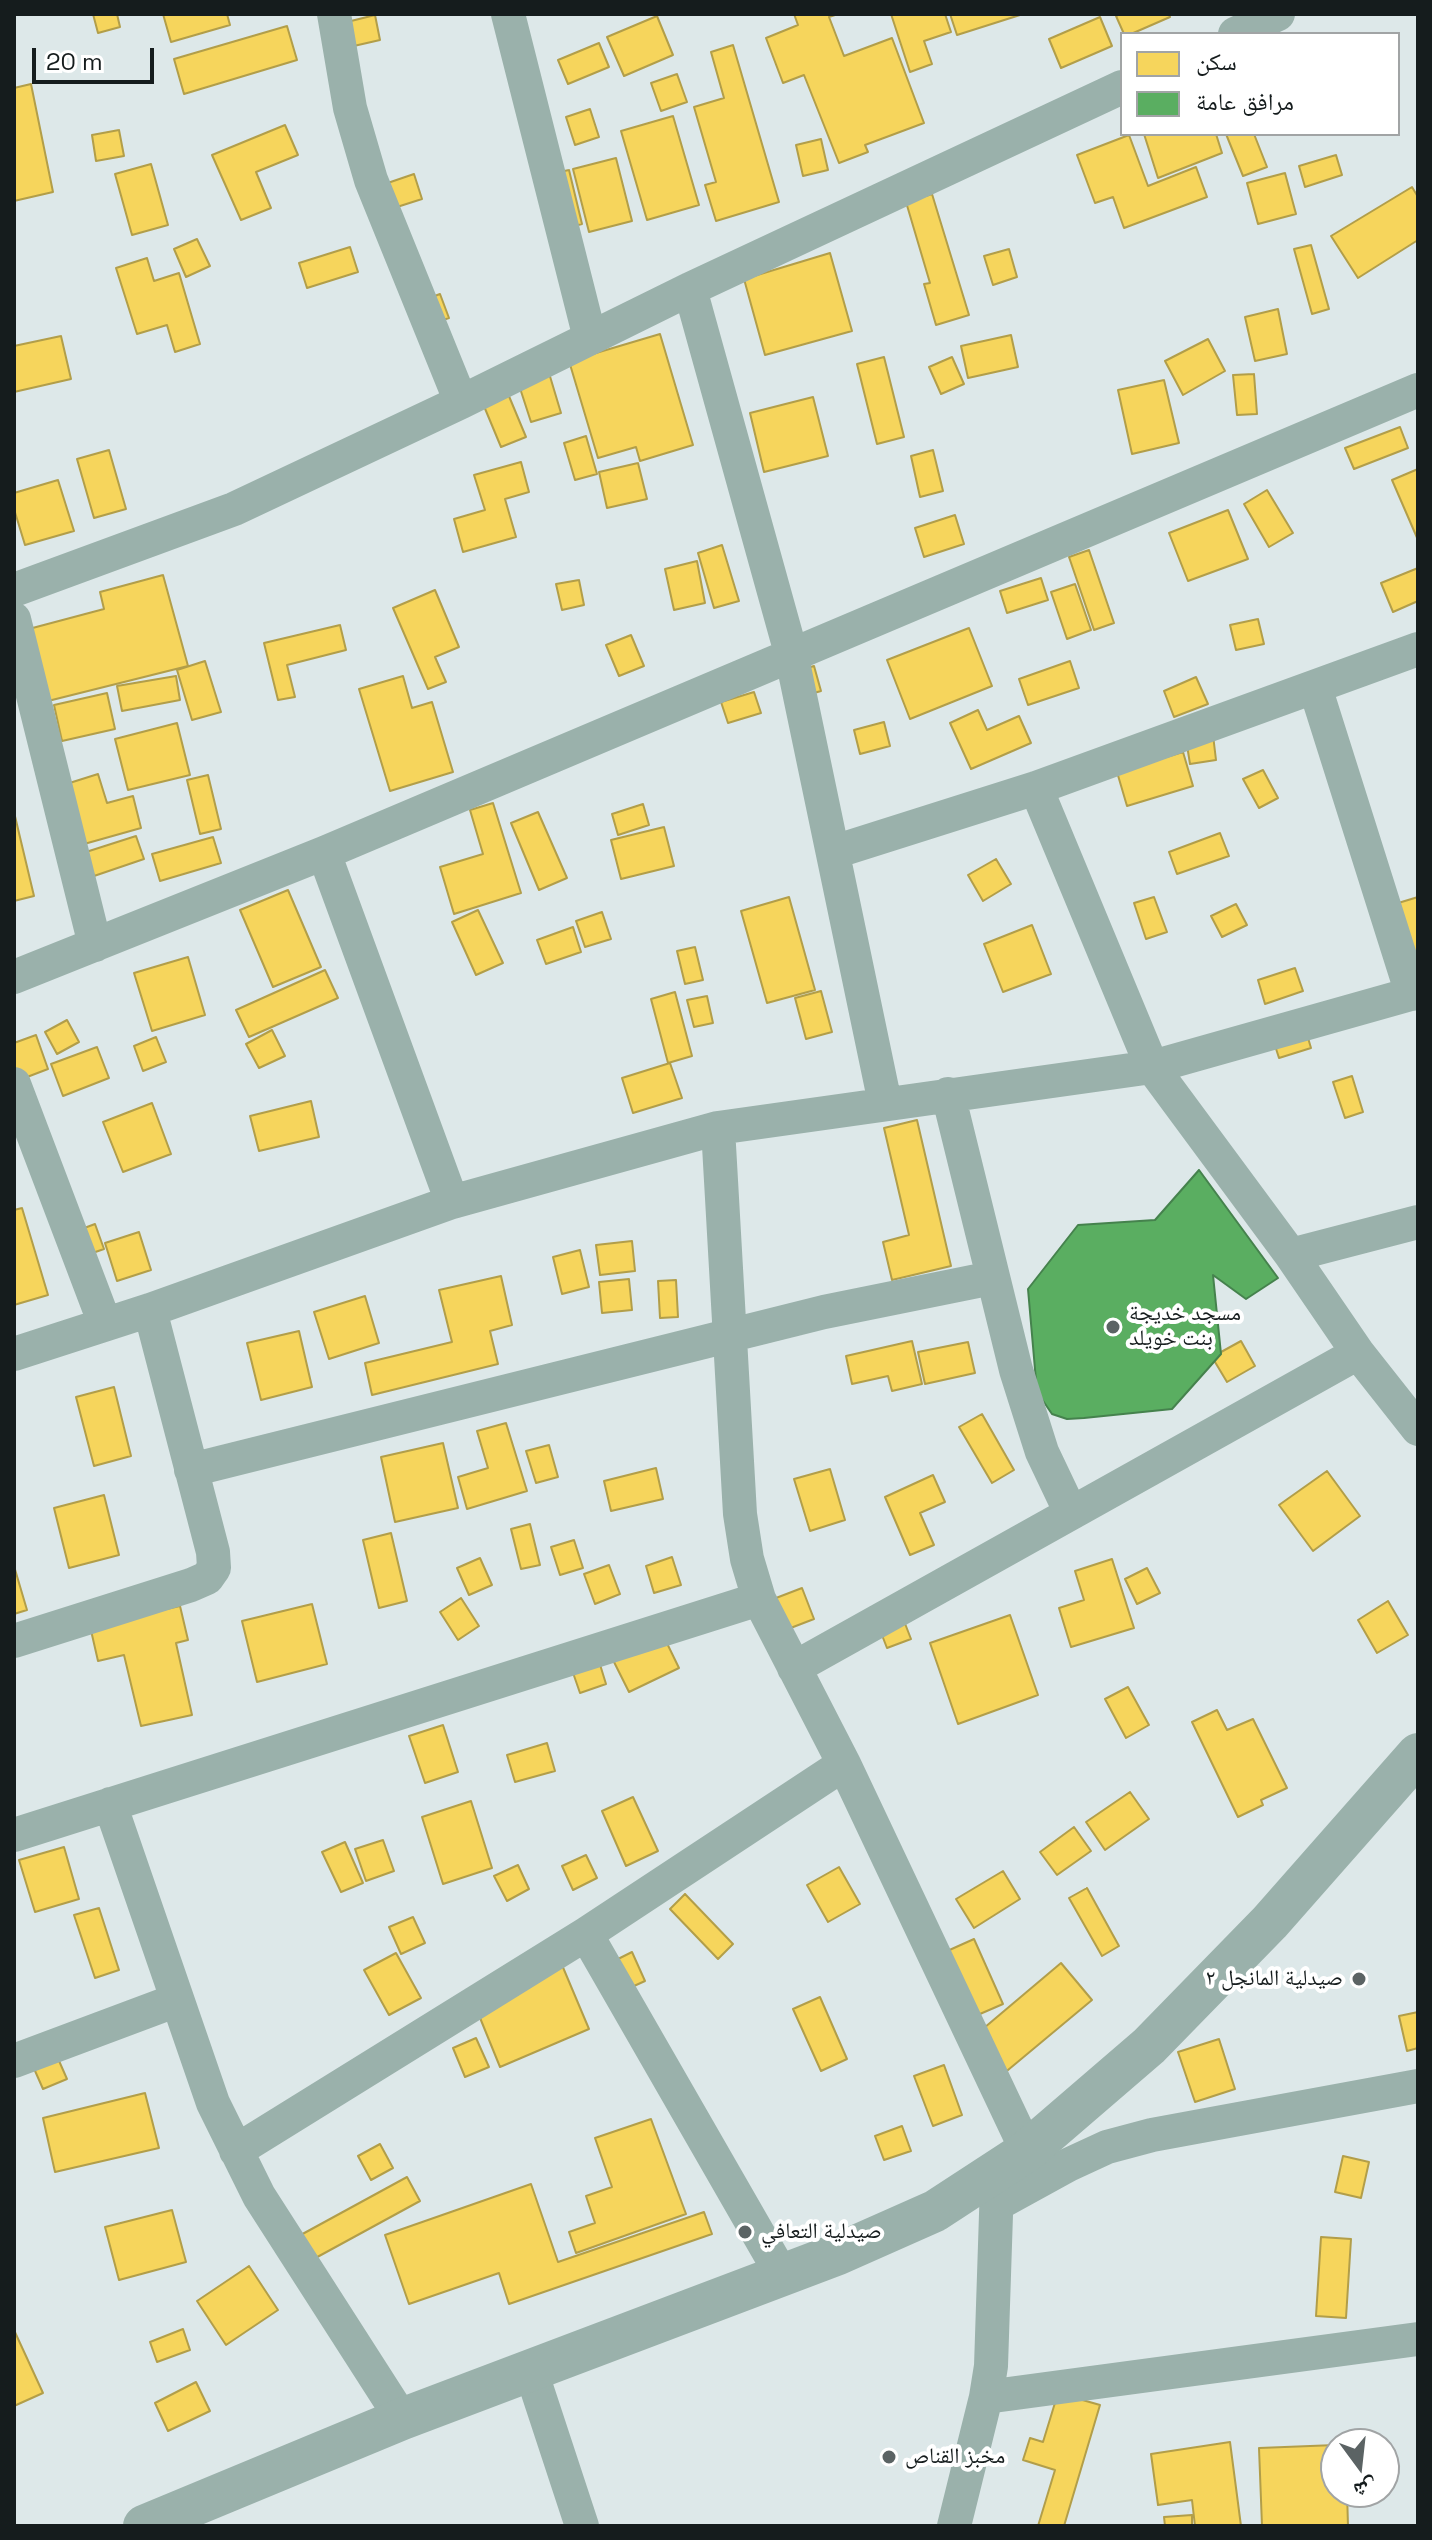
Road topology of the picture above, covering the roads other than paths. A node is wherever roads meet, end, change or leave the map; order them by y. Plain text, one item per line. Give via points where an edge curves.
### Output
1 (334, 14) edge
2 (508, 14) edge
3 (1278, 14) edge
4 (1239, 32) edge
5 (1120, 88) edge
6 (690, 289) junction
7 (590, 338) junction
8 (1418, 390) edge
9 (461, 402) junction
10 (14, 590) edge
11 (14, 619) edge
12 (1418, 649) edge
13 (791, 653) junction
14 (1315, 687) junction
15 (1036, 788) junction
16 (834, 852) junction
17 (324, 853) junction
18 (95, 945) junction
19 (14, 977) edge
20 (1415, 993) edge
21 (1152, 1067) junction
22 (14, 1084) edge
23 (948, 1094) junction
24 (885, 1103) junction
25 (718, 1128) junction
26 (452, 1202) junction
27 (1418, 1222) edge
28 (1291, 1255) junction
29 (992, 1278) junction
30 (150, 1310) junction
31 (105, 1324) junction
32 (728, 1336) junction
33 (1358, 1353) junction
34 (14, 1354) edge
35 (1418, 1429) edge
36 (191, 1470) junction
37 (1071, 1513) junction
38 (759, 1599) junction
39 (14, 1641) edge
40 (794, 1668) junction
41 (1418, 1754) edge
42 (844, 1764) junction
43 (110, 1804) junction
44 (14, 1835) edge
45 (586, 1934) junction
46 (177, 2000) junction
47 (14, 2061) edge
48 (1418, 2086) edge
49 (236, 2151) junction
50 (1007, 2175) junction
51 (782, 2275) junction
52 (1418, 2339) edge
53 (531, 2371) junction
54 (986, 2397) junction
55 (402, 2419) junction
56 (144, 2526) edge
57 (582, 2526) edge
58 (954, 2526) edge

1 - 9 street via 350,108 371,180
2 - 7 street
3 - 4 street
5 - 6 street
6 - 7 street
6 - 13 street
7 - 9 street
8 - 13 street
9 - 10 street via 234,509
11 - 18 street
12 - 14 street
13 - 16 street
13 - 17 street
14 - 15 street
14 - 20 street
15 - 16 street
15 - 21 street
16 - 24 street
17 - 18 street
17 - 26 street
18 - 19 street
20 - 21 street
21 - 23 street
21 - 28 street
22 - 31 street
23 - 24 street
23 - 29 street
24 - 25 street
25 - 26 street
25 - 32 street
26 - 30 street
27 - 28 street
28 - 33 street
29 - 32 street
29 - 37 street via 1042,1452
30 - 31 street
30 - 36 street
31 - 34 street
32 - 36 street
32 - 38 street via 740,1514
33 - 35 street
33 - 37 street
36 - 39 street via 213,1552 214,1568 207,1578
37 - 40 street
38 - 40 street
38 - 43 street
40 - 42 street
41 - 50 street via 1270,1922 1149,2046
42 - 45 street
42 - 50 street
43 - 44 street
43 - 46 street
45 - 49 street
45 - 51 street
46 - 47 street
46 - 49 street
48 - 50 street via 1137,2139 1068,2165
49 - 55 street via 259,2196
50 - 51 street
50 - 54 street
51 - 53 street
52 - 54 street
53 - 55 street
53 - 57 street
54 - 58 street
55 - 56 street

